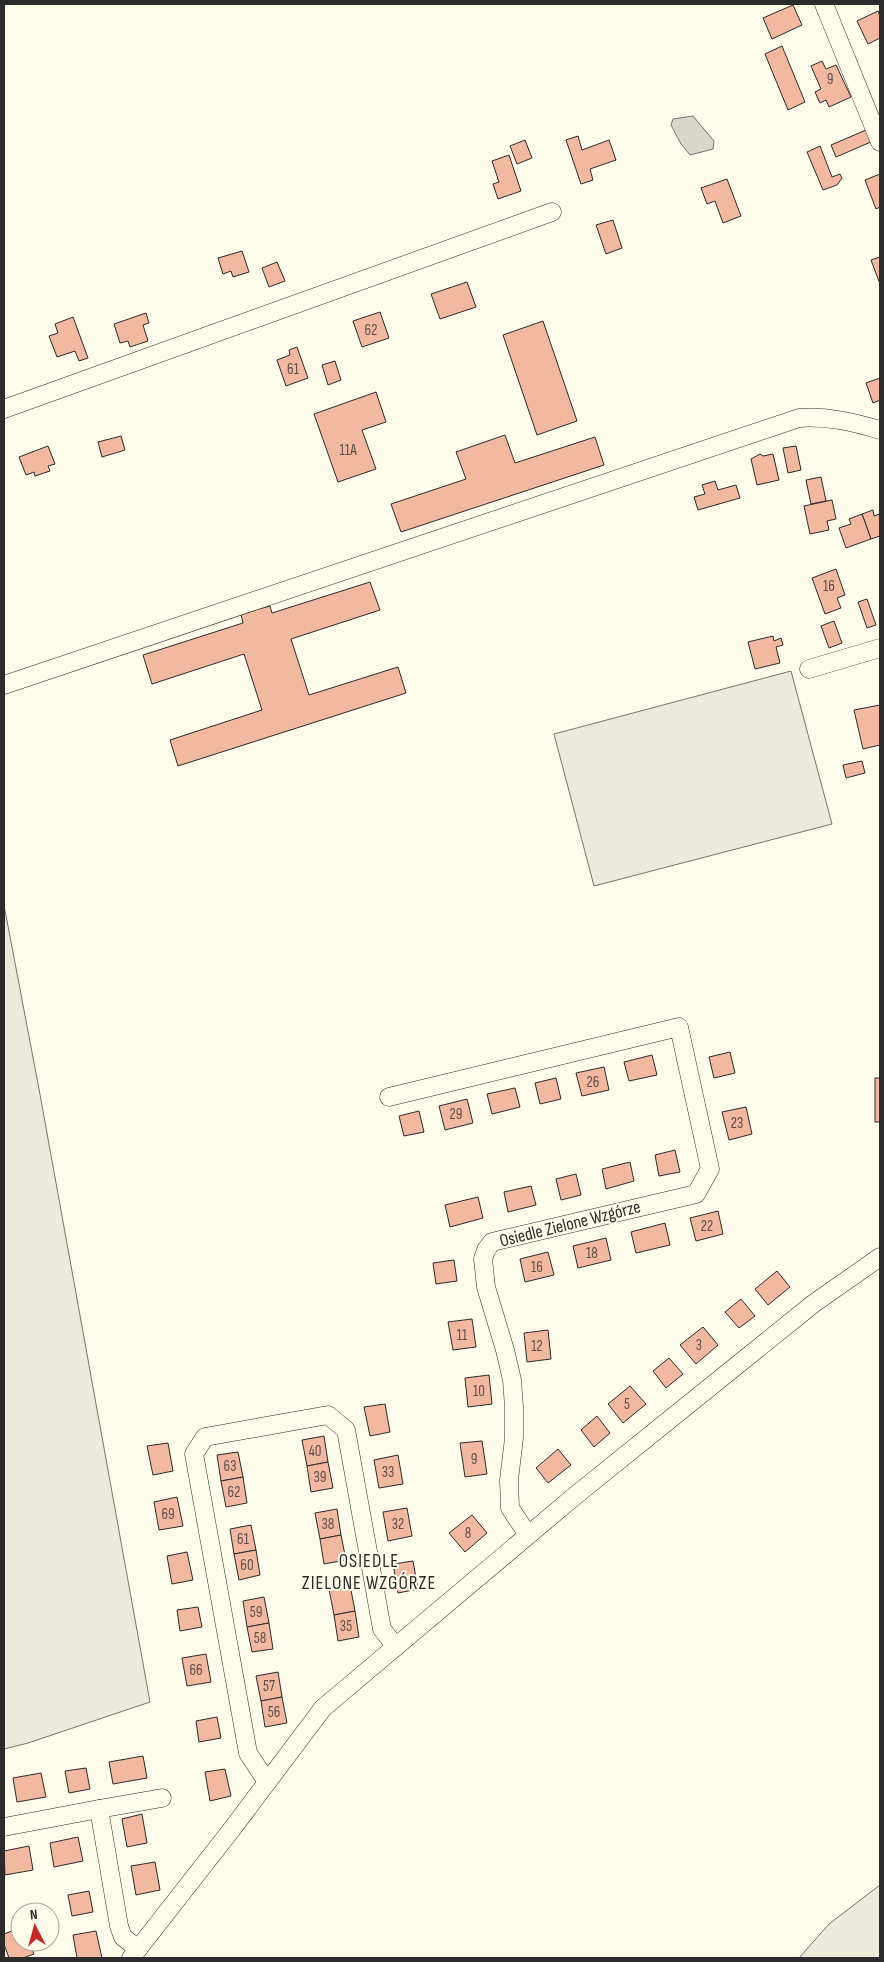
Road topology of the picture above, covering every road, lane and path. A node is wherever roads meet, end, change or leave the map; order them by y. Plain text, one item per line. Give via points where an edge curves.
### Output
1 (824, 4) edge
2 (880, 142) edge
3 (552, 212) dead end
4 (4, 409) edge
5 (880, 430) edge
6 (880, 648) edge
7 (808, 669) dead end
8 (4, 685) edge
9 (389, 1097) dead end
10 (880, 1256) edge
11 (528, 1536) junction
12 (396, 1647) junction
13 (267, 1782) junction
14 (162, 1798) dead end
15 (99, 1809) junction
16 (4, 1827) edge
17 (134, 1954) edge

1 - 2 street
3 - 4 street
5 - 8 street via 840,419 799,418
6 - 7 street
9 - 11 street, Osiedle Zielone Wzgórze via 679,1026 710,1169 696,1194 492,1242 483,1259 486,1287 512,1389 514,1438 508,1480 510,1508
10 - 11 street via 813,1304
11 - 12 street
12 - 13 street via 323,1708
12 - 13 street via 382,1629 346,1430 328,1415 205,1437 194,1454 248,1753
13 - 17 street
14 - 15 street
15 - 16 street
15 - 17 street via 119,1926 122,1937

